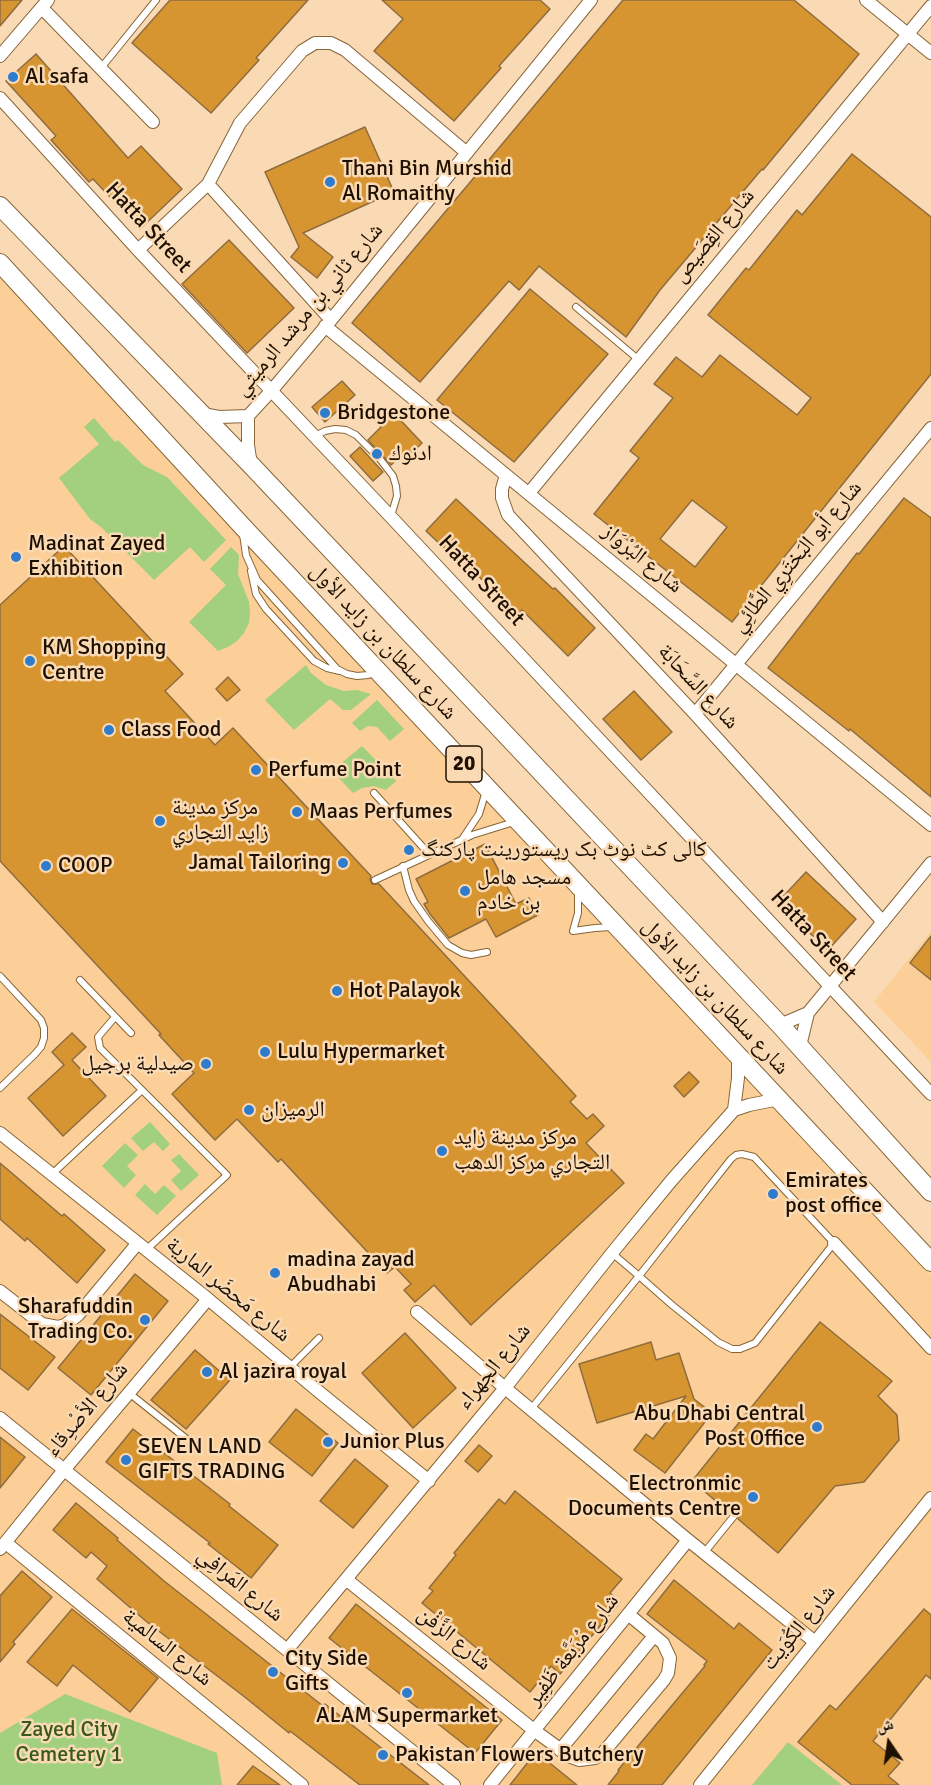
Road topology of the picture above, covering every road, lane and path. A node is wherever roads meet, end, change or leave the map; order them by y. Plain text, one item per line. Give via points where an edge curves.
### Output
1 (156, 0) edge
2 (866, 0) edge
3 (584, 2) edge
4 (45, 4) edge
5 (931, 6) edge
6 (908, 34) junction
7 (2, 51) edge
8 (931, 53) edge
9 (100, 68) junction
10 (0, 98) edge
11 (153, 122) dead end
12 (467, 153) junction
13 (208, 184) junction
14 (0, 206) edge
15 (138, 250) junction
16 (0, 263) edge
17 (576, 307) dead end
18 (328, 323) junction
19 (639, 360) junction
20 (272, 390) junction
21 (203, 414) junction
22 (248, 416) junction
23 (931, 428) edge
24 (315, 436) junction
25 (251, 465) junction
26 (506, 475) junction
27 (529, 493) junction
28 (391, 517) junction
29 (243, 527) junction
30 (251, 568) junction
31 (736, 664) junction
32 (341, 671) junction
33 (377, 671) junction
34 (695, 714) junction
35 (487, 788) junction
36 (374, 793) dead end
37 (518, 821) junction
38 (931, 825) edge
39 (461, 839) junction
40 (429, 854) junction
41 (931, 863) edge
42 (403, 866) junction
43 (375, 880) dead end
44 (578, 885) junction
45 (883, 922) junction
46 (617, 928) junction
47 (487, 952) dead end
48 (0, 976) edge
49 (80, 980) dead end
50 (830, 986) junction
51 (808, 1013) junction
52 (115, 1017) junction
53 (780, 1025) junction
54 (131, 1033) dead end
55 (800, 1046) junction
56 (738, 1057) junction
57 (0, 1088) edge
58 (142, 1090) junction
59 (931, 1094) edge
60 (779, 1100) junction
61 (734, 1110) junction
62 (0, 1133) edge
63 (51, 1175) junction
64 (931, 1192) edge
65 (834, 1243) junction
66 (141, 1247) junction
67 (612, 1253) junction
68 (931, 1262) edge
69 (639, 1276) junction
70 (0, 1291) edge
71 (208, 1299) junction
72 (417, 1312) dead end
73 (319, 1338) dead end
74 (931, 1348) edge
75 (290, 1368) junction
76 (505, 1388) junction
77 (129, 1393) junction
78 (531, 1410) junction
79 (0, 1418) edge
80 (198, 1448) dead end
81 (64, 1470) junction
82 (429, 1481) junction
83 (931, 1498) edge
84 (734, 1516) dead end
85 (688, 1540) junction
86 (3, 1546) edge
87 (704, 1553) junction
88 (347, 1580) junction
89 (628, 1614) junction
90 (654, 1636) junction
91 (815, 1642) junction
92 (287, 1650) junction
93 (535, 1731) junction
94 (560, 1749) junction
95 (302, 1785) edge
96 (454, 1785) edge
97 (490, 1785) edge
98 (700, 1785) edge

1 - 9 lane
2 - 6 street
3 - 12 street, شارع ثاني بن مرشد الرميثي
4 - 7 street
4 - 9 street
5 - 6 street, شارع القِصَيص
6 - 8 street
6 - 19 street, شارع القِصَيص
9 - 11 street
10 - 15 street, Hatta Street
12 - 13 street via 345,50 323,42 302,51 240,123
12 - 18 street, شارع ثاني بن مرشد الرميثي
13 - 15 street
13 - 18 street, شارع البُرْوَاز
14 - 21 main road, شارع سلطان بن زايد الأول / 20
15 - 20 street, Hatta Street
16 - 29 main road, شارع سلطان بن زايد الأول / 20
17 - 19 lane
18 - 20 street, شارع ثاني بن مرشد الرميثي
18 - 26 street, شارع البُرْوَاز
19 - 27 street, شارع القِصَيص
20 - 22 street, شارع ثاني بن مرشد الرميثي
20 - 24 street, Hatta Street
21 - 22 street, شارع ثاني بن مرشد الرميثي
21 - 25 main road, شارع سلطان بن زايد الأول / 20
22 - 25 street, شارع ثاني بن مرشد الرميثي
23 - 31 street, شارع أبو البَختَرِي الطَّائِي
24 - 28 street, Hatta Street
24 - 28 lane via 335,429 346,430 380,459 396,486
25 - 53 main road, شارع سلطان بن زايد الأول / 20
26 - 27 street, شارع البُرْوَاز
26 - 34 street, شارع السَّحَابَة via 502,498 508,515
27 - 31 street, شارع البُرْوَاز
28 - 50 street, Hatta Street
29 - 30 lane
29 - 33 main road, شارع سلطان بن زايد الأول / 20
30 - 32 lane via 266,591
30 - 32 lane via 253,585 266,609 314,661
31 - 34 street, شارع أبو البَختَرِي الطَّائِي
31 - 38 street, شارع البُرْوَاز
32 - 33 lane via 357,676
33 - 35 main road, شارع سلطان بن زايد الأول / 20
34 - 45 street, شارع السَّحَابَة
35 - 37 main road, شارع سلطان بن زايد الأول / 20
35 - 39 lane via 479,814
36 - 40 lane
37 - 39 lane
37 - 44 main road, شارع سلطان بن زايد الأول / 20
39 - 40 lane
40 - 42 lane
41 - 45 street
42 - 43 lane
42 - 47 lane via 414,901 448,945 471,955
44 - 46 main road, شارع سلطان بن زايد الأول / 20
44 - 46 lane via 578,914 573,932
45 - 50 street
46 - 56 main road, شارع سلطان بن زايد الأول / 20
48 - 57 lane via 41,1020 44,1038 35,1054
49 - 52 lane
50 - 51 street
50 - 59 street, Hatta Street
51 - 53 street
51 - 55 street
52 - 54 lane
52 - 58 lane via 98,1037 98,1043
53 - 55 main road, شارع سلطان بن زايد الأول / 20
55 - 64 main road, شارع سلطان بن زايد الأول / 20
56 - 60 main road, شارع سلطان بن زايد الأول / 20
56 - 61 street
58 - 63 lane
58 - 66 lane via 227,1175
60 - 61 street
60 - 68 main road, شارع سلطان بن زايد الأول / 20
61 - 67 street, شارع الجهراء
62 - 63 street, شارع مَحضَر المارية
63 - 66 street, شارع مَحضَر المارية
65 - 69 lane via 748,1347 724,1346
65 - 69 lane via 754,1157 742,1154 731,1159
65 - 74 street
66 - 70 street via 78,1315 58,1328 42,1324
66 - 71 street, شارع مَحضَر المارية
67 - 69 lane
67 - 76 street, شارع الجهراء
69 - 78 lane
71 - 75 street, شارع مَحضَر المارية
71 - 77 street, شارع الأصْدِقاء
72 - 76 street
73 - 75 lane
75 - 82 street, شارع مَحضَر المارية
76 - 78 street
76 - 82 street, شارع الجهراء
77 - 80 lane
77 - 81 street, شارع الأصْدِقاء
78 - 85 street
79 - 81 street, شارع المَرافِي
81 - 86 street, شارع الأصْدِقاء
81 - 92 street, شارع المَرافِي
82 - 88 street, شارع الجهراء
83 - 91 street, شارع الكُوَيت
84 - 87 lane
85 - 87 street
85 - 89 street, شارع مُرَبَّعة ظَفِير
86 - 95 street, شارع السالمية
87 - 91 street
88 - 92 street, شارع الجهراء
88 - 93 street, شارع الزَّفْن
89 - 90 street
89 - 93 street, شارع مُرَبَّعة ظَفِير
90 - 94 street
90 - 94 street, شارع الزَّفْن via 668,1650 668,1673 608,1748 587,1760 571,1757
91 - 98 street, شارع الكُوَيت
92 - 96 street, شارع المَرافِي
93 - 94 street, شارع الزَّفْن
93 - 97 street, شارع مُرَبَّعة ظَفِير

